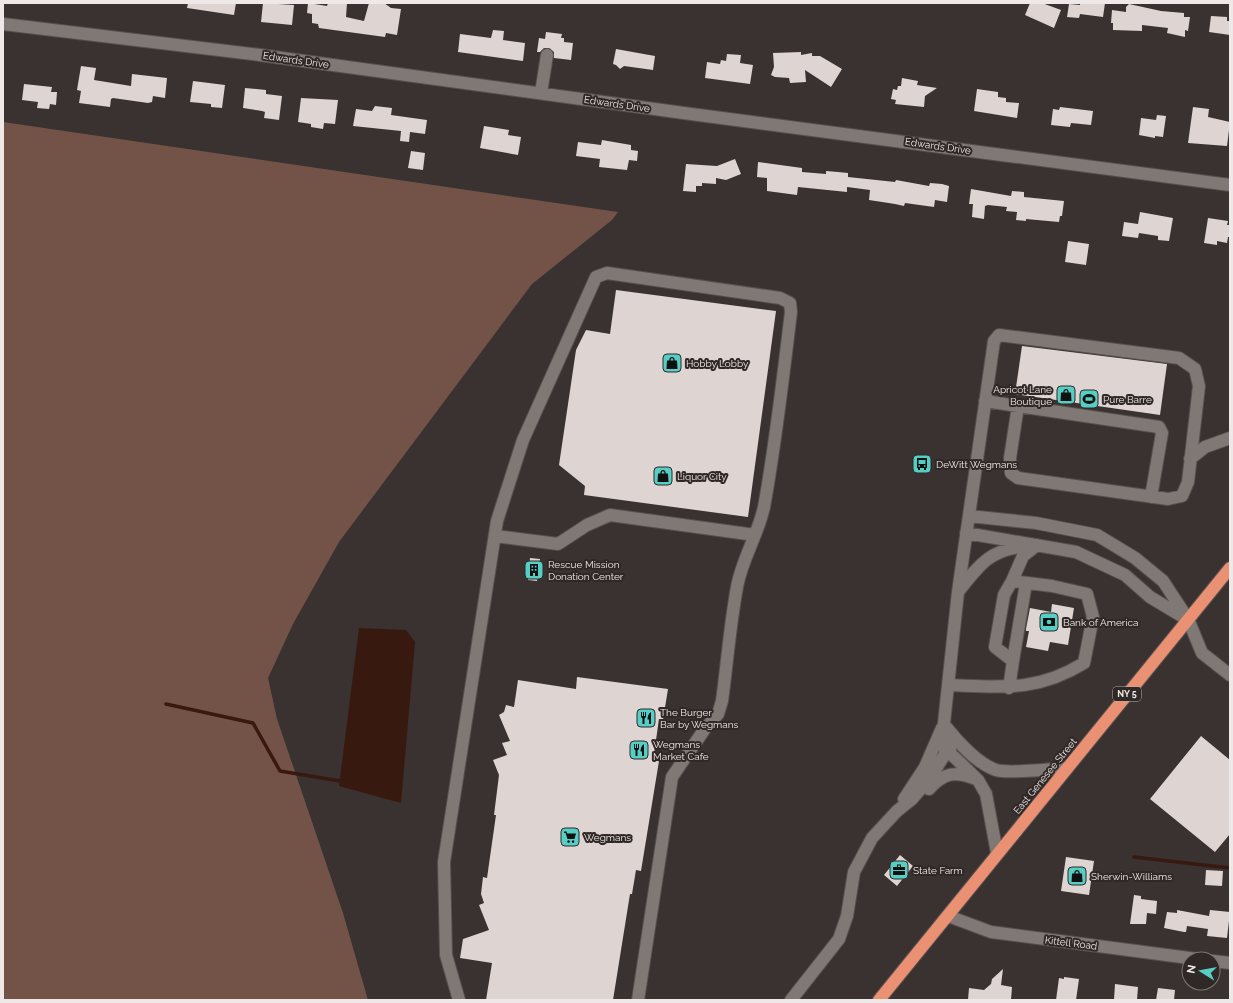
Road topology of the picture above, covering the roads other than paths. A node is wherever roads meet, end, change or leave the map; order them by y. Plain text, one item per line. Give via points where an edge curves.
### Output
1 (3, 24) edge
2 (547, 55) dead end
3 (541, 93) junction
4 (1230, 185) edge
5 (986, 402) junction
6 (1018, 406) junction
7 (1230, 438) edge
8 (1190, 459) junction
9 (1151, 496) junction
10 (969, 516) junction
11 (966, 533) junction
12 (755, 535) junction
13 (495, 536) junction
14 (1037, 544) junction
15 (1230, 568) edge
16 (1012, 581) junction
17 (1026, 583) junction
18 (958, 592) junction
19 (1188, 619) junction
20 (1013, 661) junction
21 (1230, 675) edge
22 (949, 685) junction
23 (1009, 688) junction
24 (944, 723) junction
25 (1067, 768) junction
26 (978, 780) junction
27 (897, 811) junction
28 (997, 853) junction
29 (948, 916) junction
30 (1181, 957) edge
31 (459, 1000) edge
32 (638, 1000) edge
33 (791, 1000) edge
34 (879, 1000) edge

1 - 3 street, Edwards Drive
2 - 3 street
3 - 4 street, Edwards Drive
5 - 6 street
5 - 8 street via 994,341 999,335 1179,358 1195,369 1200,386
5 - 10 street
6 - 9 street via 1010,458 1011,473 1018,478
6 - 9 street via 1159,427 1162,433
7 - 8 street via 1206,447
8 - 9 street via 1188,482 1182,496
10 - 11 street
10 - 19 street via 1036,523 1097,535 1135,558 1163,581
11 - 14 street
11 - 18 street
12 - 13 street via 610,515 587,525 558,544
12 - 13 street via 764,506 778,421 790,304 780,298 607,273 596,277 523,440 497,521
12 - 32 street via 737,587 722,702 718,714 672,777
13 - 31 street via 444,862 446,955
14 - 16 street via 1023,556
14 - 18 street via 1014,547 993,554
14 - 19 street via 1076,552 1125,575 1150,597
15 - 19 highway, East Genesee Street / NY 5
16 - 17 street
16 - 20 street via 1004,595 995,647
17 - 20 street
17 - 23 street via 1087,594 1093,617 1084,663 1065,675 1029,686
18 - 22 street
19 - 21 street via 1202,653
19 - 25 highway, East Genesee Street / NY 5
20 - 23 street
22 - 23 street
22 - 24 street
24 - 25 street via 963,746 995,770
24 - 26 street via 951,754
24 - 27 street via 945,754 926,783
25 - 28 highway, East Genesee Street / NY 5
26 - 27 street via 964,774 951,774 938,779 910,809
26 - 28 street via 986,794
27 - 33 street via 872,838 854,872 847,916 839,939
28 - 29 highway, East Genesee Street / NY 5
29 - 30 street, Kittell Road via 991,932
29 - 34 highway, East Genesee Street / NY 5

